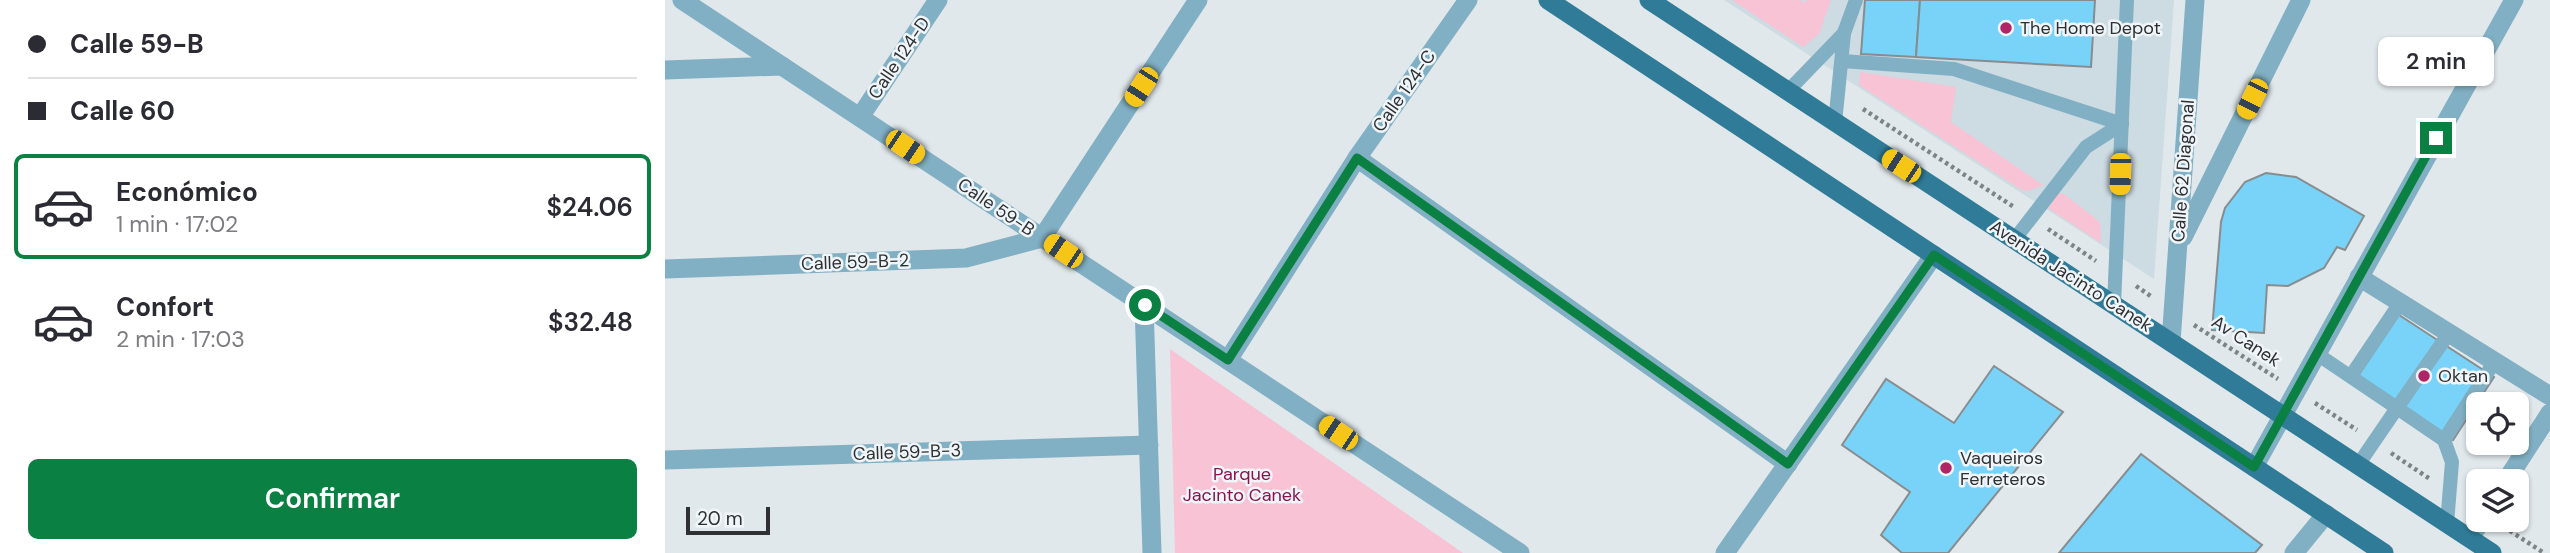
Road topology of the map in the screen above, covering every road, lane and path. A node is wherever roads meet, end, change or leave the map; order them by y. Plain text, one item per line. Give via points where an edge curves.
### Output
1 (682, 0) edge
2 (938, 0) edge
3 (1198, 0) edge
4 (1468, 0) edge
5 (1548, 0) edge
6 (1649, 0) edge
7 (1856, 0) edge
8 (2127, 0) edge
9 (2195, 0) edge
10 (2301, 0) edge
11 (2514, 0) edge
12 (1844, 33) junction
13 (1842, 61) junction
14 (782, 66) junction
15 (665, 70) edge
16 (1787, 92) junction
17 (1855, 104) dead end
18 (860, 117) junction
19 (1835, 123) junction
20 (2122, 124) junction
21 (1357, 158) junction
22 (2013, 207) dead end
23 (2049, 231) dead end
24 (1042, 238) junction
25 (2014, 240) junction
26 (2178, 246) junction
27 (1934, 255) junction
28 (2089, 257) dead end
29 (665, 269) edge
30 (2359, 277) junction
31 (2134, 286) dead end
32 (2144, 293) dead end
33 (2400, 303) junction
34 (1145, 305) junction
35 (2114, 305) junction
36 (2190, 322) dead end
37 (2449, 333) junction
38 (2171, 342) junction
39 (2317, 354) junction
40 (1228, 360) junction
41 (2495, 361) junction
42 (2351, 376) junction
43 (2297, 391) junction
44 (2550, 396) edge
45 (2397, 408) junction
46 (2283, 416) junction
47 (2548, 422) edge
48 (2356, 429) dead end
49 (2444, 440) junction
50 (1149, 445) junction
51 (2384, 448) dead end
52 (665, 460) edge
53 (1788, 464) junction
54 (2358, 466) junction
55 (2254, 467) junction
56 (2515, 469) edge
57 (2435, 482) dead end
58 (2326, 514) junction
59 (2447, 524) junction
60 (2478, 532) edge
61 (2508, 532) edge
62 (2470, 538) junction
63 (1152, 553) edge
64 (1520, 553) edge
65 (1725, 553) edge
66 (2294, 553) edge
67 (2384, 553) edge
68 (2492, 553) edge
69 (2544, 553) edge

1 - 14 street, Calle 59-B
2 - 18 street, Calle 124-D
3 - 24 street
4 - 21 street, Calle 124-C
5 - 27 main road
6 - 16 main road, Avenida Jacinto Canek
7 - 12 lane
8 - 20 lane
9 - 26 street, Calle 62 Diagonal
10 - 26 street
11 - 30 street
12 - 13 lane
12 - 16 lane
13 - 19 lane
13 - 20 lane via 1954,69
14 - 15 street
14 - 18 street, Calle 59-B
16 - 19 main road, Avenida Jacinto Canek
17 - 22 path
18 - 24 street, Calle 59-B
19 - 25 main road, Avenida Jacinto Canek
20 - 25 lane via 2086,148
20 - 35 lane
21 - 40 street, Calle 124-C
21 - 53 street
23 - 28 path
24 - 29 street, Calle 59-B-2 via 967,258
24 - 34 street, Calle 59-B
25 - 35 main road, Avenida Jacinto Canek
26 - 38 street, Calle 62 Diagonal
27 - 53 street
27 - 55 main road
30 - 33 street
30 - 39 street
31 - 32 path
33 - 37 street
33 - 42 lane
34 - 40 street, Calle 59-B
34 - 50 street
35 - 38 main road, Avenida Jacinto Canek
36 - 43 path, Av Canek
37 - 41 street
37 - 45 lane
38 - 46 main road, Avenida Jacinto Canek
39 - 42 lane
39 - 43 street
40 - 64 street, Calle 59-B
41 - 44 street
41 - 49 lane
42 - 45 lane
43 - 46 street
43 - 48 path, Av Canek
45 - 49 lane
45 - 54 lane
46 - 54 main road, Avenida Jacinto Canek
46 - 55 street
47 - 56 street
49 - 59 lane via 2452,462
50 - 52 street, Calle 59-B-3
50 - 63 street
51 - 57 path
53 - 65 street
54 - 59 main road, Avenida Jacinto Canek
55 - 58 main road
58 - 66 street
58 - 67 main road
59 - 62 main road, Avenida Jacinto Canek
60 - 62 street
61 - 69 path
62 - 68 main road, Avenida Jacinto Canek

